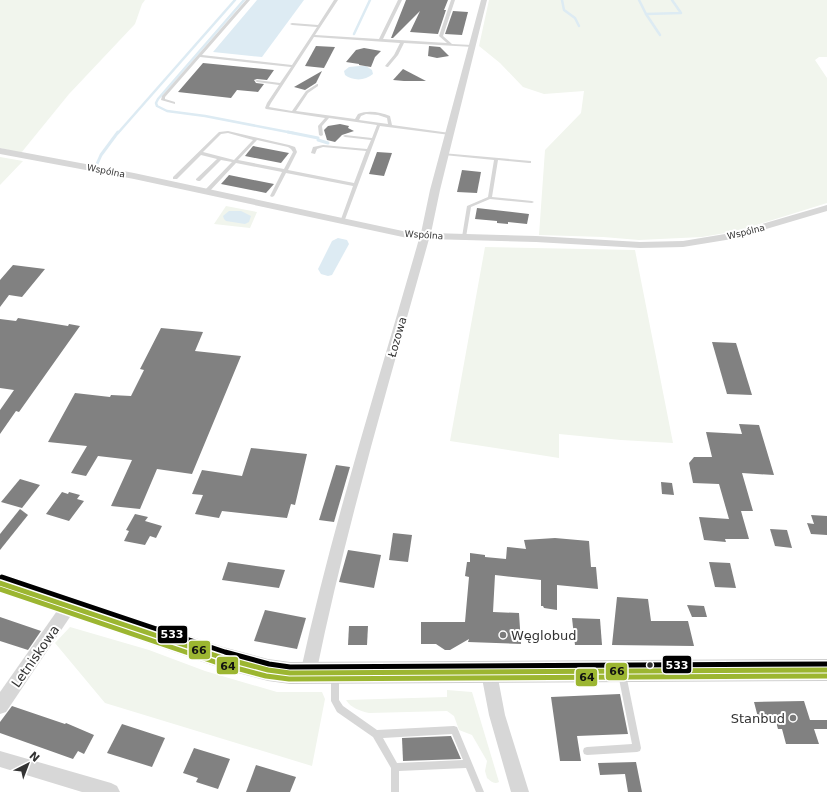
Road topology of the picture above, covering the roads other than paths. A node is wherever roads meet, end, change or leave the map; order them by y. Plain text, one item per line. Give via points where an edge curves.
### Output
1 (248, 0) edge
2 (336, 0) edge
3 (400, 0) edge
4 (452, 0) edge
5 (484, 0) edge
6 (292, 24) dead end
7 (319, 26) junction
8 (313, 36) junction
9 (381, 39) junction
10 (403, 41) junction
11 (450, 44) junction
12 (472, 46) junction
13 (200, 56) junction
14 (293, 66) junction
15 (387, 66) dead end
16 (258, 81) dead end
17 (281, 84) junction
18 (317, 85) dead end
19 (174, 103) dead end
20 (293, 112) junction
21 (327, 118) junction
22 (356, 121) junction
23 (379, 124) junction
24 (390, 126) junction
25 (450, 134) junction
26 (321, 135) dead end
27 (345, 136) dead end
28 (256, 139) junction
29 (373, 139) junction
30 (369, 150) junction
31 (0, 151) edge
32 (200, 153) junction
33 (313, 153) dead end
34 (444, 154) junction
35 (220, 158) junction
36 (496, 159) junction
37 (235, 161) junction
38 (529, 162) dead end
39 (285, 171) junction
40 (174, 178) dead end
41 (198, 180) dead end
42 (356, 184) junction
43 (206, 192) junction
44 (272, 196) dead end
45 (490, 198) junction
46 (532, 202) dead end
47 (827, 208) edge
48 (342, 222) junction
49 (425, 237) junction
50 (464, 237) junction
51 (0, 583) edge
52 (69, 606) junction
53 (827, 670) edge
54 (621, 671) junction
55 (489, 673) junction
56 (308, 674) junction
57 (335, 674) junction
58 (0, 706) edge
59 (376, 734) junction
60 (587, 751) dead end
61 (0, 759) edge
62 (469, 764) junction
63 (395, 767) junction
64 (111, 792) edge
65 (395, 792) edge
66 (480, 792) edge
67 (520, 792) edge

1 - 13 lane
2 - 7 lane
3 - 9 lane
4 - 11 lane via 441,36
5 - 12 street, Łozowa
6 - 7 lane
7 - 8 lane
8 - 9 lane
8 - 14 lane
9 - 10 lane
10 - 11 lane
10 - 15 lane
11 - 12 lane
12 - 25 street, Łozowa
13 - 14 lane
13 - 19 lane via 163,97 164,100
14 - 17 lane
16 - 17 lane
17 - 20 lane via 267,108
18 - 20 lane via 307,92
20 - 21 lane
21 - 22 lane
21 - 26 lane via 320,126
22 - 23 lane
22 - 24 lane via 362,113 381,114 390,117
23 - 24 lane
23 - 29 lane
24 - 25 lane
25 - 34 street, Łozowa
27 - 29 lane
28 - 32 lane via 224,132
28 - 37 lane
28 - 39 lane via 293,148 294,152
29 - 30 lane
30 - 33 lane via 323,146 315,148
30 - 42 lane
31 - 43 street, Wspólna
32 - 35 lane
32 - 40 lane
34 - 36 lane
34 - 49 street, Łozowa
35 - 37 lane
35 - 41 lane
36 - 38 lane
36 - 45 lane
37 - 39 lane
37 - 43 lane
39 - 42 lane
39 - 44 lane
42 - 48 lane
43 - 48 street, Wspólna
45 - 46 lane
45 - 50 lane via 469,206
47 - 50 street, Wspólna via 732,236 683,244 640,245
48 - 49 street, Wspólna
49 - 50 street, Wspólna
49 - 56 street, Łozowa via 317,630
51 - 52 street
52 - 56 street via 223,658 268,670
52 - 58 street, Letniskowa
53 - 54 street
54 - 55 street
54 - 60 lane via 637,748
55 - 57 street
55 - 67 street via 497,715
56 - 57 street
57 - 59 lane via 335,701 340,709
59 - 62 lane via 454,730
59 - 63 lane
61 - 64 street
62 - 63 lane
62 - 66 lane
63 - 65 lane

